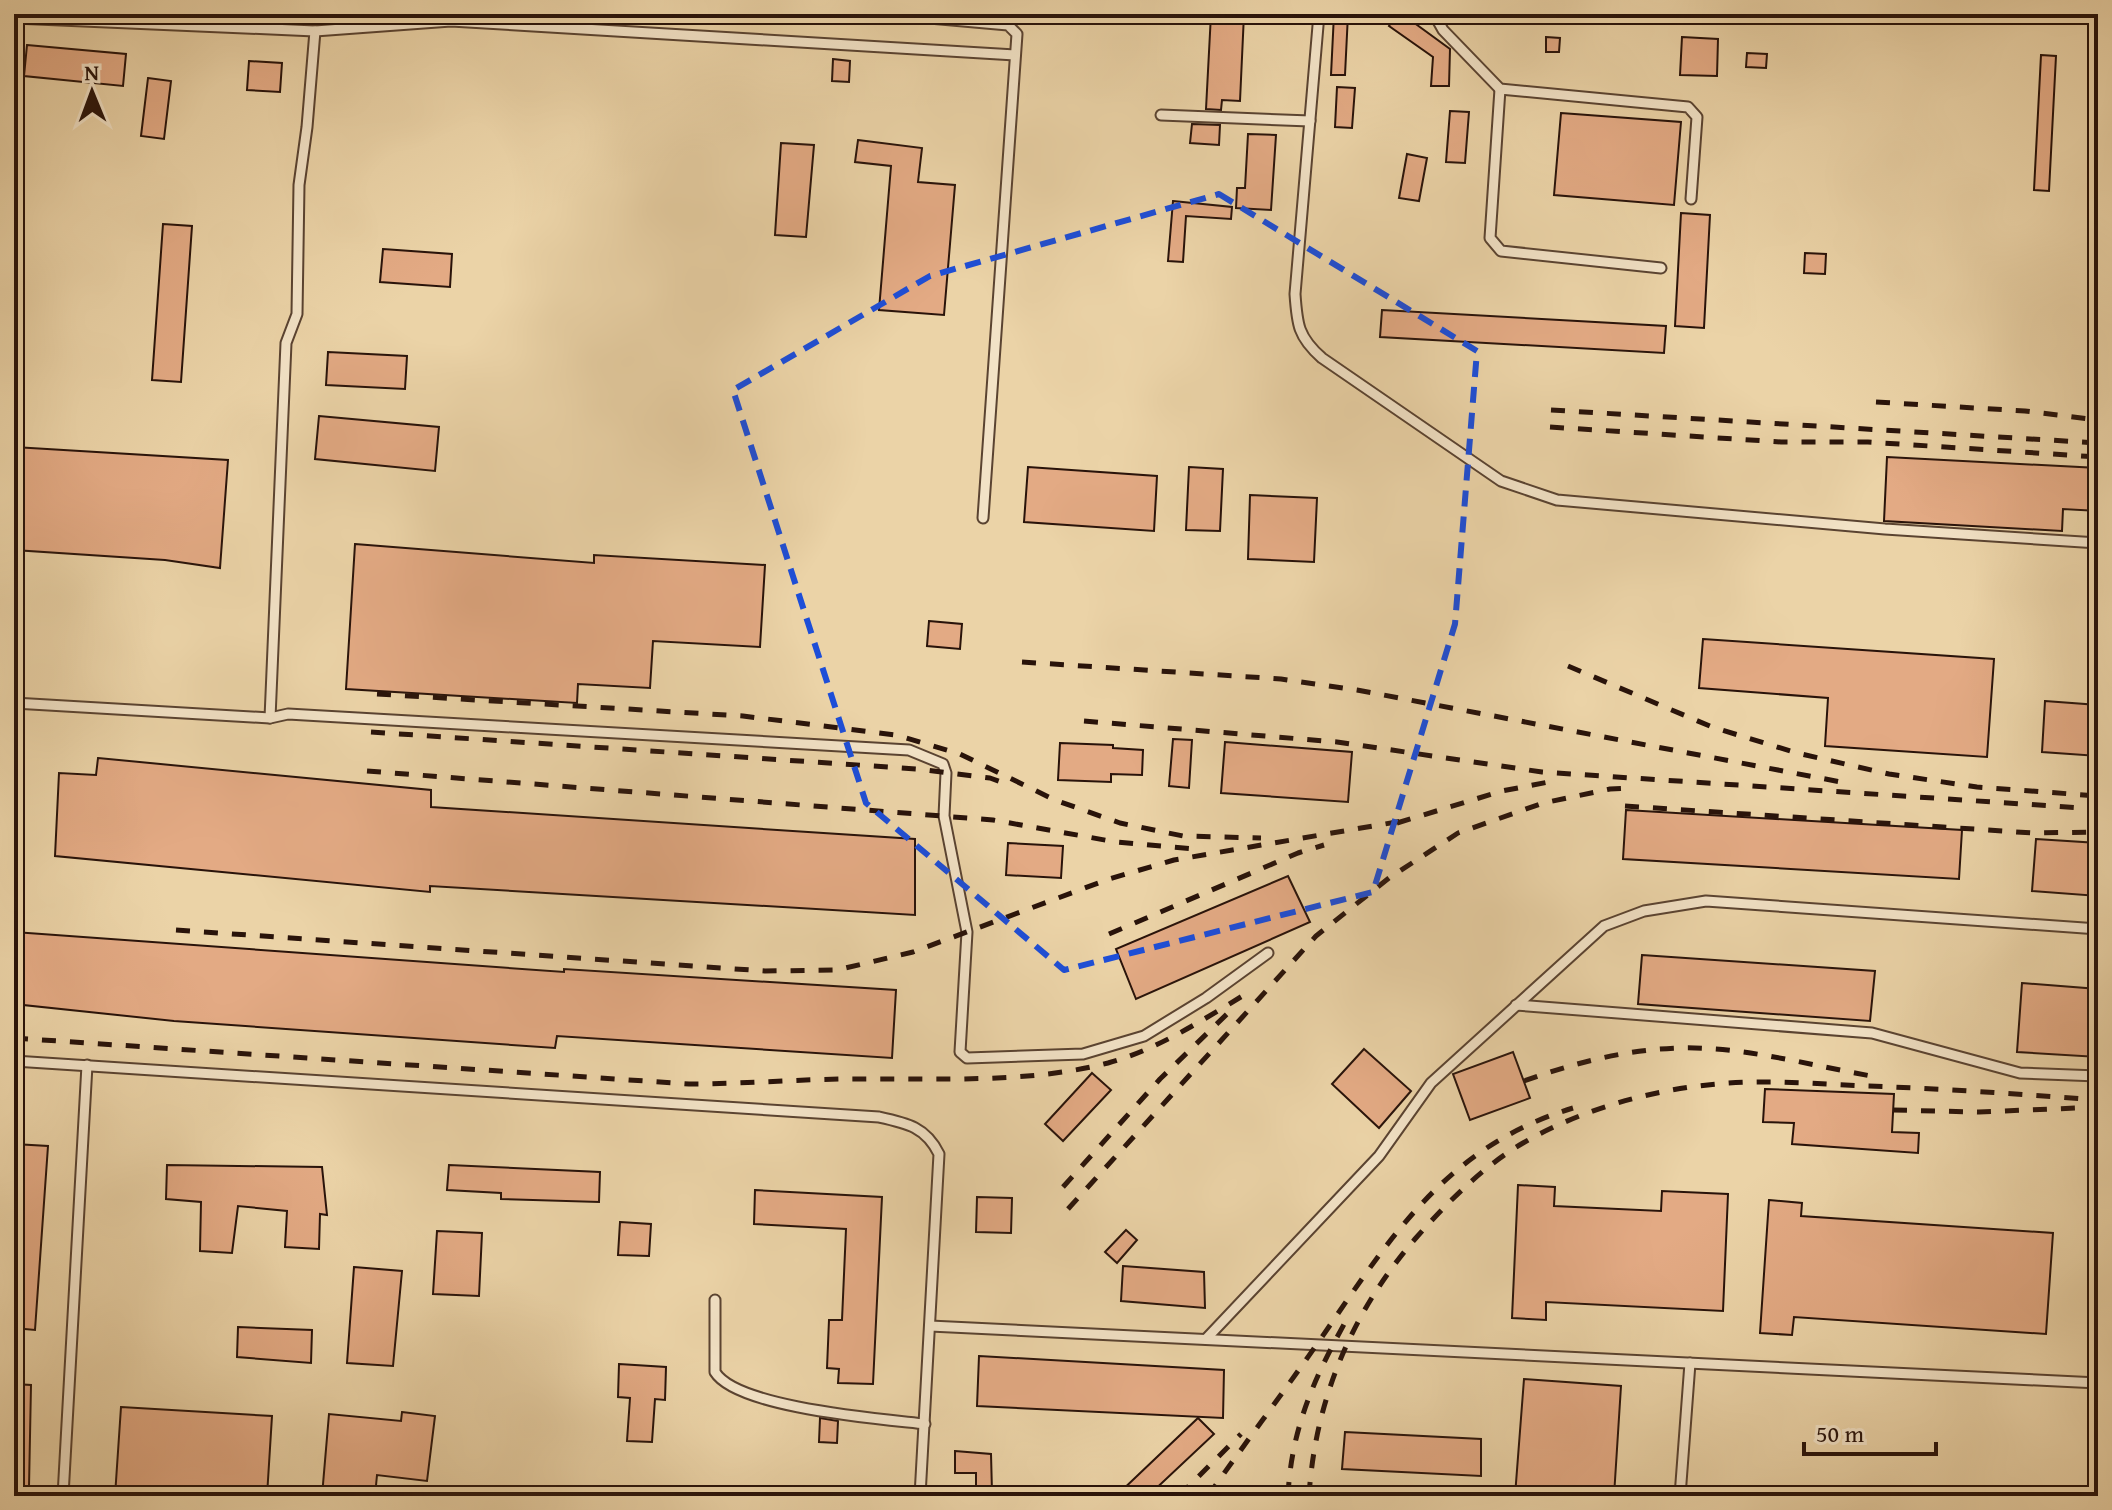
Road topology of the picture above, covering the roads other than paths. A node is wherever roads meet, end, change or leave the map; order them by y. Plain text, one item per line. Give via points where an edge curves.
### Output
1 (884, 14) edge
2 (1319, 14) edge
3 (1434, 14) edge
4 (14, 18) edge
5 (315, 31) junction
6 (1015, 55) junction
7 (1500, 89) junction
8 (1161, 115) dead end
9 (1310, 121) junction
10 (1691, 199) dead end
11 (1661, 268) dead end
12 (983, 518) dead end
13 (2098, 543) edge
14 (14, 703) edge
15 (270, 718) junction
16 (2098, 929) edge
17 (1268, 953) dead end
18 (1516, 1005) junction
19 (14, 1061) edge
20 (87, 1065) junction
21 (2098, 1076) edge
22 (715, 1300) dead end
23 (930, 1326) junction
24 (1206, 1339) junction
25 (1690, 1363) junction
26 (2098, 1383) edge
27 (925, 1424) junction
28 (63, 1496) edge
29 (920, 1496) edge
30 (1680, 1496) edge

1 - 6 lane via 1008,25 1017,34
2 - 9 lane
3 - 7 lane
4 - 5 lane
5 - 6 lane via 451,21
5 - 15 lane via 299,185 297,314 286,343
6 - 12 lane
7 - 10 lane via 1688,107 1697,117
7 - 11 lane via 1490,238 1501,251
8 - 9 lane
9 - 13 lane via 1295,294 1296,321 1305,343 1501,481 1557,500
14 - 15 lane
15 - 17 lane via 392,718 909,750 943,764 944,816 967,932 960,1052 967,1058 1083,1054 1144,1036
16 - 18 lane via 1706,901 1644,911 1604,926
18 - 21 lane via 1872,1033 2020,1073
18 - 24 lane via 1431,1083 1379,1156
19 - 20 lane
20 - 23 lane via 864,1116 915,1125 939,1154
20 - 28 lane
22 - 27 lane via 715,1372 720,1381 764,1400
23 - 24 lane
23 - 27 lane
24 - 25 lane
25 - 26 lane
25 - 30 lane
27 - 29 lane

